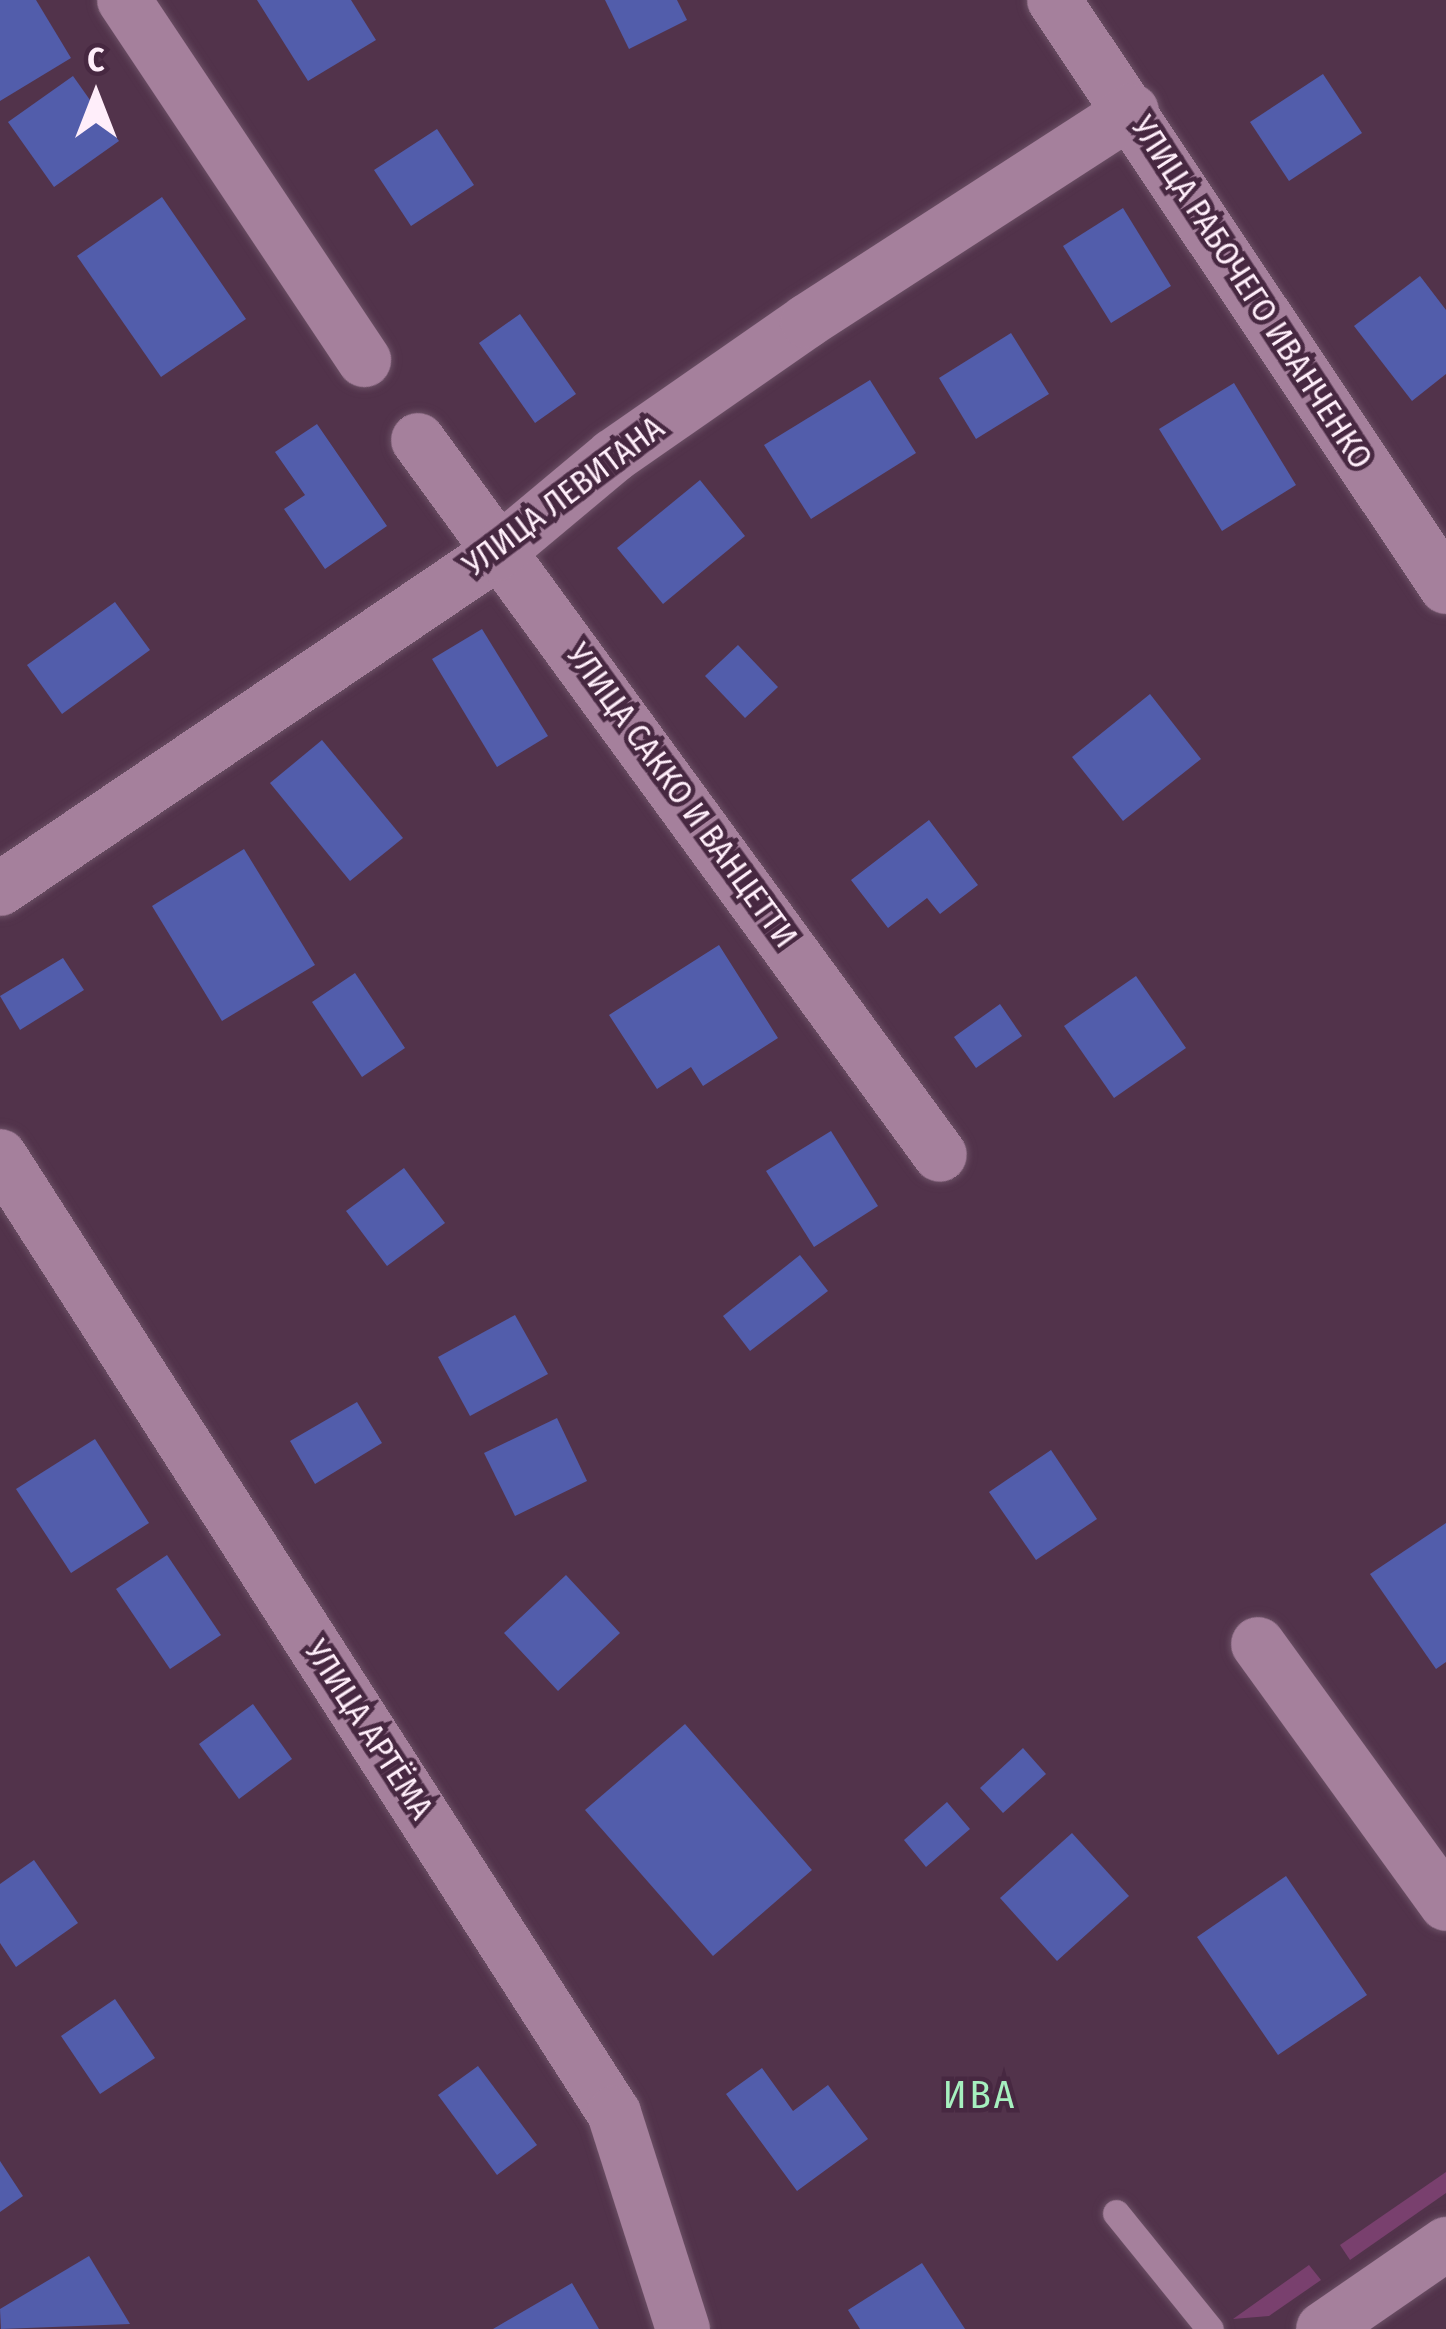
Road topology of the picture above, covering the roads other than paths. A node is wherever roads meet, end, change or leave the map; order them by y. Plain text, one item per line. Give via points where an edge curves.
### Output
1 (124, 0) edge
2 (1054, 0) edge
3 (1132, 111) junction
4 (364, 360) dead end
5 (418, 440) dead end
6 (496, 554) junction
7 (1446, 587) edge
8 (0, 889) edge
9 (940, 1155) dead end
10 (0, 1156) edge
11 (1258, 1644) dead end
12 (1446, 1904) edge
13 (1117, 2213) dead end
14 (1446, 2244) edge
15 (683, 2329) edge
16 (1210, 2329) edge
17 (1323, 2329) edge

1 - 4 street
2 - 3 street, УЛИЦА РАБОЧЕГО ИВАНЧЕНКО
3 - 6 street, УЛИЦА ЛЕВИТАНА via 768,348 613,456
3 - 7 street, УЛИЦА РАБОЧЕГО ИВАНЧЕНКО
5 - 6 street, УЛИЦА САККО И ВАНЦЕТТИ
6 - 8 street, УЛИЦА ЛЕВИТАНА
6 - 9 street, УЛИЦА САККО И ВАНЦЕТТИ via 563,632
10 - 15 street, УЛИЦА АРТЁМА via 614,2113
11 - 12 street
13 - 16 lane
14 - 17 street

